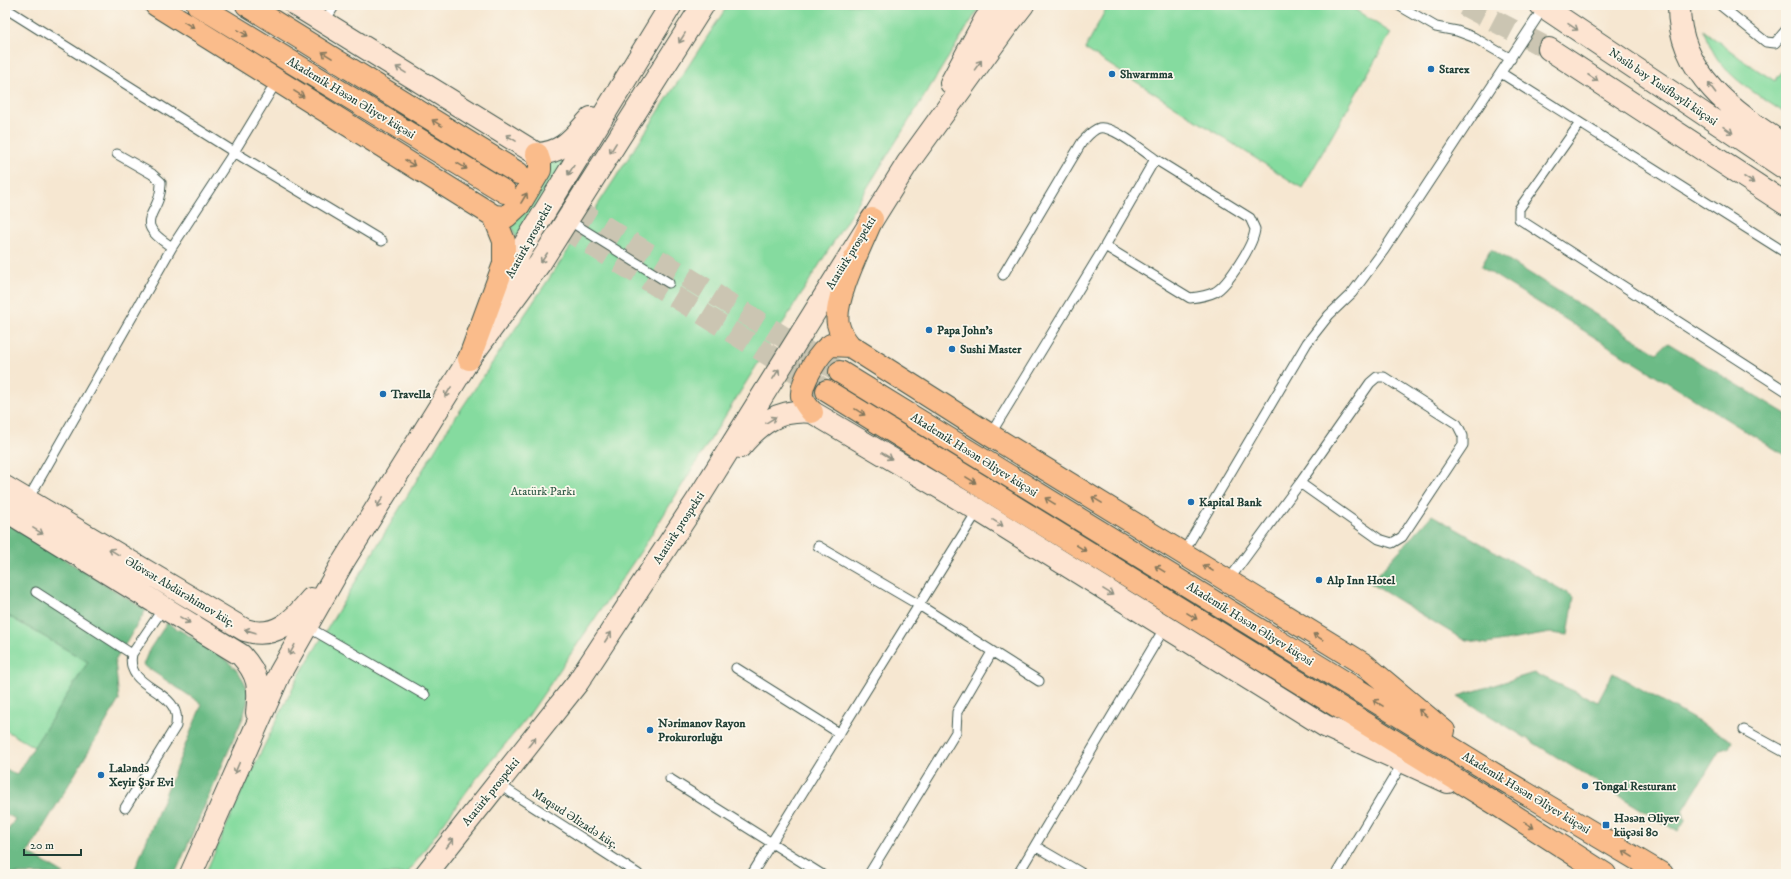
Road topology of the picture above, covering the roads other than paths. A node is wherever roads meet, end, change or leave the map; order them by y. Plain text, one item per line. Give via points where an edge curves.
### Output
1 (156, 5) edge
2 (198, 5) edge
3 (247, 5) edge
4 (296, 5) edge
5 (671, 5) edge
6 (703, 5) edge
7 (996, 5) edge
8 (1023, 5) edge
9 (1398, 5) edge
10 (1680, 5) edge
11 (1720, 5) edge
12 (1542, 6) edge
13 (5, 8) edge
14 (329, 14) edge
15 (1786, 30) edge
16 (1549, 49) tunnel mouth
17 (1511, 59) junction
18 (1502, 73) junction
19 (627, 78) junction
20 (277, 80) junction
21 (1580, 123) junction
22 (1786, 146) edge
23 (234, 152) junction
24 (116, 154) dead end
25 (537, 154) junction
26 (1155, 159) junction
27 (906, 164) junction
28 (1786, 169) edge
29 (518, 173) tunnel mouth
30 (505, 192) tunnel mouth
31 (1786, 204) edge
32 (494, 216) junction
33 (872, 219) junction
34 (568, 220) junction
35 (382, 242) dead end
36 (1105, 246) junction
37 (172, 247) junction
38 (1786, 253) edge
39 (1003, 275) dead end
40 (669, 283) dead end
41 (850, 346) junction
42 (469, 359) junction
43 (840, 372) tunnel mouth
44 (827, 391) tunnel mouth
45 (1786, 391) edge
46 (812, 412) junction
47 (990, 435) junction
48 (1300, 483) junction
49 (5, 486) edge
50 (698, 499) junction
51 (17, 510) edge
52 (978, 510) junction
53 (818, 546) dead end
54 (1183, 553) junction
55 (343, 562) junction
56 (1228, 581) junction
57 (36, 592) dead end
58 (919, 605) junction
59 (164, 607) junction
60 (306, 626) junction
61 (1165, 627) junction
62 (992, 652) junction
63 (132, 654) junction
64 (736, 668) dead end
65 (1039, 681) dead end
66 (425, 695) dead end
67 (254, 728) junction
68 (1744, 730) dead end
69 (839, 733) junction
70 (1786, 753) edge
71 (1403, 762) junction
72 (670, 779) dead end
73 (1507, 782) junction
74 (498, 784) junction
75 (1496, 804) junction
76 (125, 808) dead end
77 (771, 843) junction
78 (1035, 846) junction
79 (191, 874) edge
80 (426, 874) edge
81 (638, 874) edge
82 (752, 874) edge
83 (821, 874) edge
84 (869, 874) edge
85 (1018, 874) edge
86 (1083, 874) edge
87 (1336, 874) edge
88 (1605, 874) edge
89 (1662, 874) edge

1 -> 20 main road
2 -> 30 main road, Akademik Həsən Əliyev küçəsi
29 -> 3 main road, Akademik Həsən Əliyev küçəsi
4 - 14 main road
5 - 19 main road, Atatürk prospekti
6 -> 34 main road, Atatürk prospekti
7 - 27 main road, Atatürk prospekti via 985,20
27 -> 8 main road, Atatürk prospekti
9 - 17 lane via 1436,27 1473,37
22 -> 10 main road via 1745,120 1715,93 1693,63 1681,34
11 - 15 lane via 1766,42 1776,43
12 - 17 lane
12 -> 28 main road, Nəsib bəy Yusifbəyli küçəsi
13 - 23 lane
25 -> 14 main road
16 -> 31 main road
17 - 18 lane
18 - 21 lane
18 - 54 lane via 1379,256 1352,293 1329,315 1307,343
19 - 25 main road via 564,146 550,153
19 -> 42 main road, Atatürk prospekti via 520,252
20 - 23 lane
20 -> 32 main road
21 - 38 lane
21 - 45 lane via 1519,209 1519,219
23 - 35 lane
23 - 37 lane
24 - 37 lane via 152,174 161,182 161,191 149,224 153,233
32 -> 25 main road via 506,217 519,205 540,170
26 - 36 lane
26 - 36 lane via 1250,218 1255,229 1251,241 1224,284 1216,292 1190,298
26 - 39 lane via 1114,131 1106,128 1095,130 1082,142
27 - 33 main road, Atatürk prospekti
32 - 42 main road via 504,242 504,264
33 - 41 main road via 841,296 838,311 838,324
50 -> 33 main road, Atatürk prospekti
34 - 40 lane
34 -> 42 main road, Atatürk prospekti via 540,264
36 - 47 lane
37 - 51 lane
41 - 46 main road via 831,345 820,355 803,386 804,402
41 - 47 main road
42 -> 55 main road, Atatürk prospekti
73 -> 43 main road, Akademik Həsən Əliyev küçəsi
44 -> 75 main road, Akademik Həsən Əliyev küçəsi
50 -> 46 main road via 749,436 767,421 796,410
46 -> 52 main road
54 -> 47 main road
48 - 48 lane via 1379,539 1392,543 1402,537 1463,445 1464,436 1457,424 1384,377 1377,377 1370,382
48 - 56 lane
49 - 51 main road, Əlövsət Abdürəhimov küç.
74 -> 50 main road, Atatürk prospekti via 578,682
55 -> 51 main road, Əlövsət Abdürəhimov küç. via 299,614 285,626 264,633 252,632 238,627
51 -> 59 main road, Əlövsət Abdürəhimov küç.
52 - 58 lane
52 -> 61 main road
53 - 58 lane
56 -> 54 main road
55 - 60 main road, Atatürk prospekti
73 -> 56 main road via 1365,665
57 - 63 lane
58 - 62 lane
58 - 69 lane
59 - 63 lane
59 -> 67 main road, Əlövsət Abdürəhimov küç. via 228,646 252,667 259,690
60 - 66 lane
60 -> 67 main road, Atatürk prospekti via 280,672
61 - 71 main road via 1325,726
61 - 78 lane
62 - 65 lane
62 - 84 lane via 956,712 956,732
63 - 76 lane via 133,669 140,680 168,700 176,713 176,726
64 - 69 lane
67 -> 79 main road, Atatürk prospekti
68 - 70 lane
69 - 77 lane
71 - 75 main road
71 - 87 lane
72 - 77 lane
89 -> 73 main road, Akademik Həsən Əliyev küçəsi
80 -> 74 main road, Atatürk prospekti
74 - 81 lane, Maqsud Əlizadə küç.
75 -> 88 main road, Akademik Həsən Əliyev küçəsi
77 - 82 lane
77 - 83 lane
78 - 85 lane
78 - 86 lane

